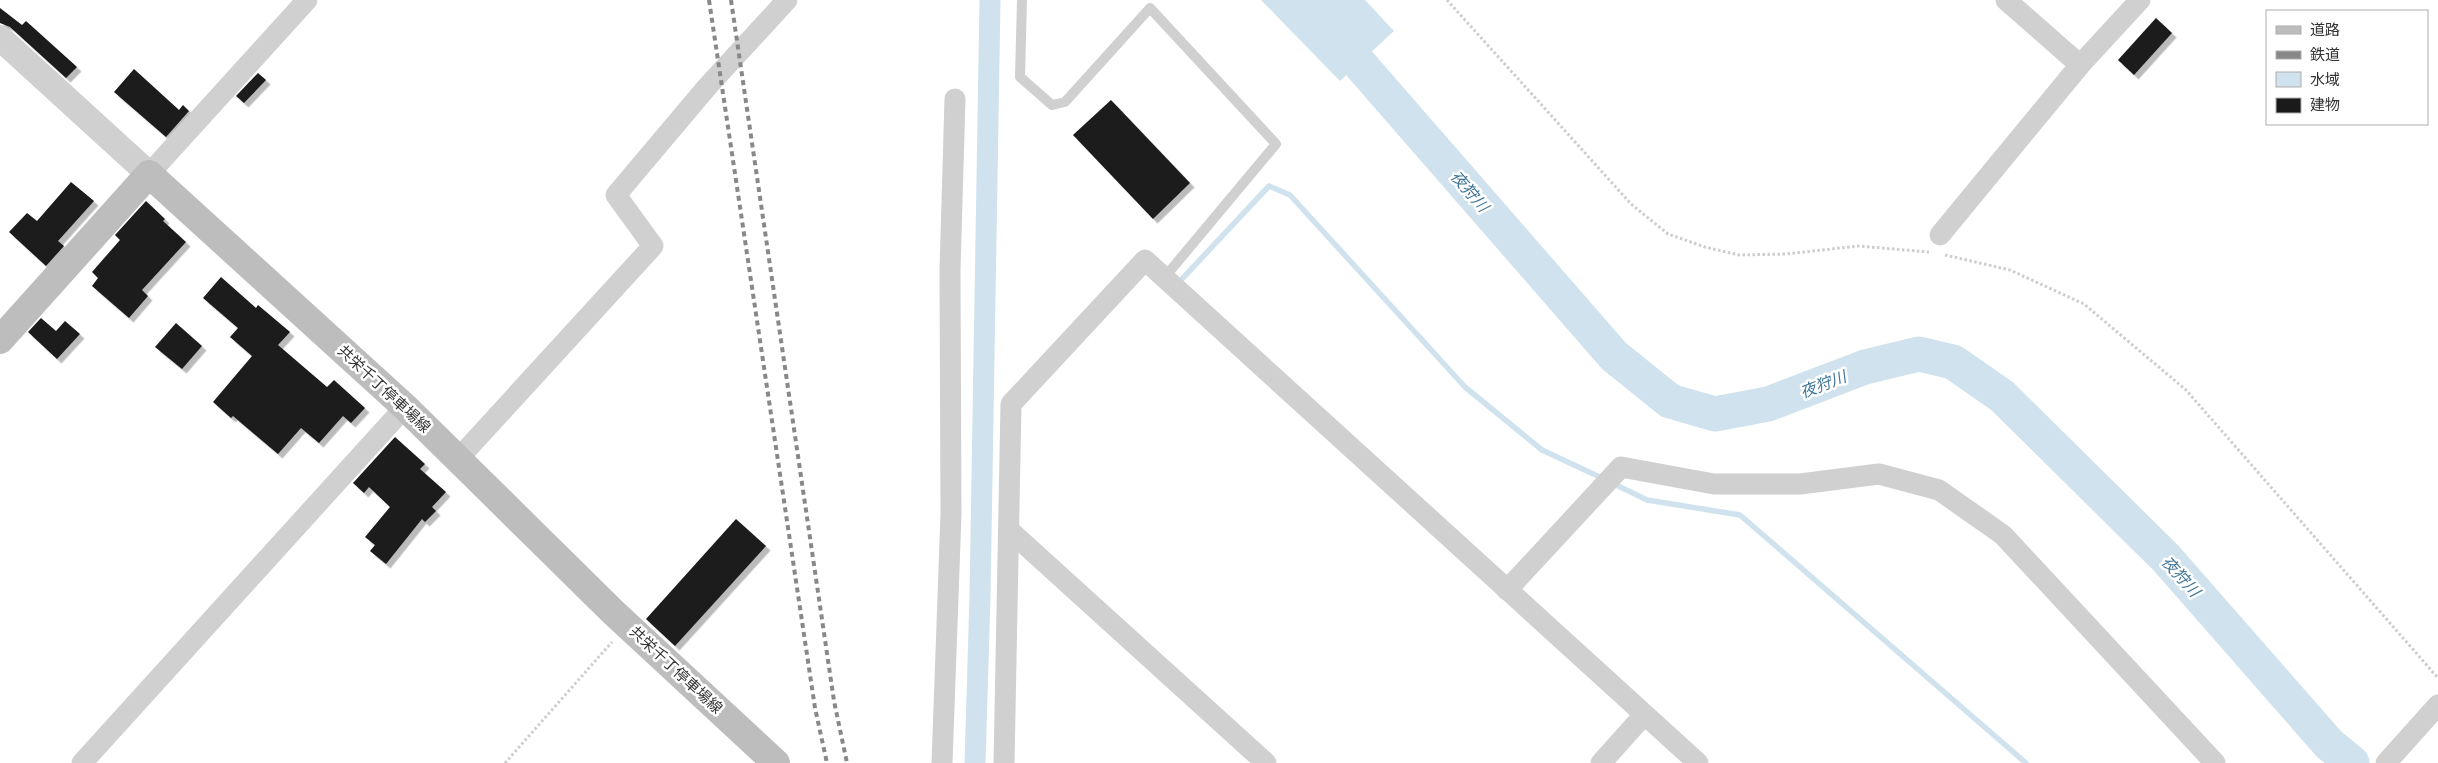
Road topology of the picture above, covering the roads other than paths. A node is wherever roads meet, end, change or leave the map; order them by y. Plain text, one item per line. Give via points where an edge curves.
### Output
1 (307, 0) edge
2 (787, 0) edge
3 (1022, 0) edge
4 (2006, 0) edge
5 (2140, 0) edge
6 (0, 38) edge
7 (2080, 65) junction
8 (955, 99) dead end
9 (149, 174) junction
10 (1939, 247) road end
11 (1164, 278) junction
12 (0, 340) edge
13 (405, 407) junction
14 (458, 459) junction
15 (1009, 530) junction
16 (1507, 590) junction
17 (2438, 705) edge
18 (1644, 715) junction
19 (82, 763) edge
20 (776, 763) edge
21 (942, 763) edge
22 (1004, 763) edge
23 (1266, 763) edge
24 (1601, 763) edge
25 (1698, 763) edge
26 (2215, 763) edge
27 (2386, 763) edge

1 - 9 street
2 - 14 street via 707,87 616,196 653,246
3 - 11 lane via 1020,78 1052,105 1065,102 1150,8 1276,144
4 - 7 street
5 - 7 street
6 - 9 street
7 - 10 street
8 - 21 street via 950,270 951,514
9 - 12 main road
9 - 13 main road, 共栄千丁停車場線
11 - 15 street via 1145,260 1011,404
11 - 16 street
13 - 14 main road, 共栄千丁停車場線
13 - 19 street
14 - 20 main road, 共栄千丁停車場線
15 - 22 street
15 - 23 street
16 - 18 street
16 - 26 street via 1621,466 1714,484 1800,484 1879,474 1939,490 2003,535
17 - 27 street
18 - 24 street
18 - 25 street

